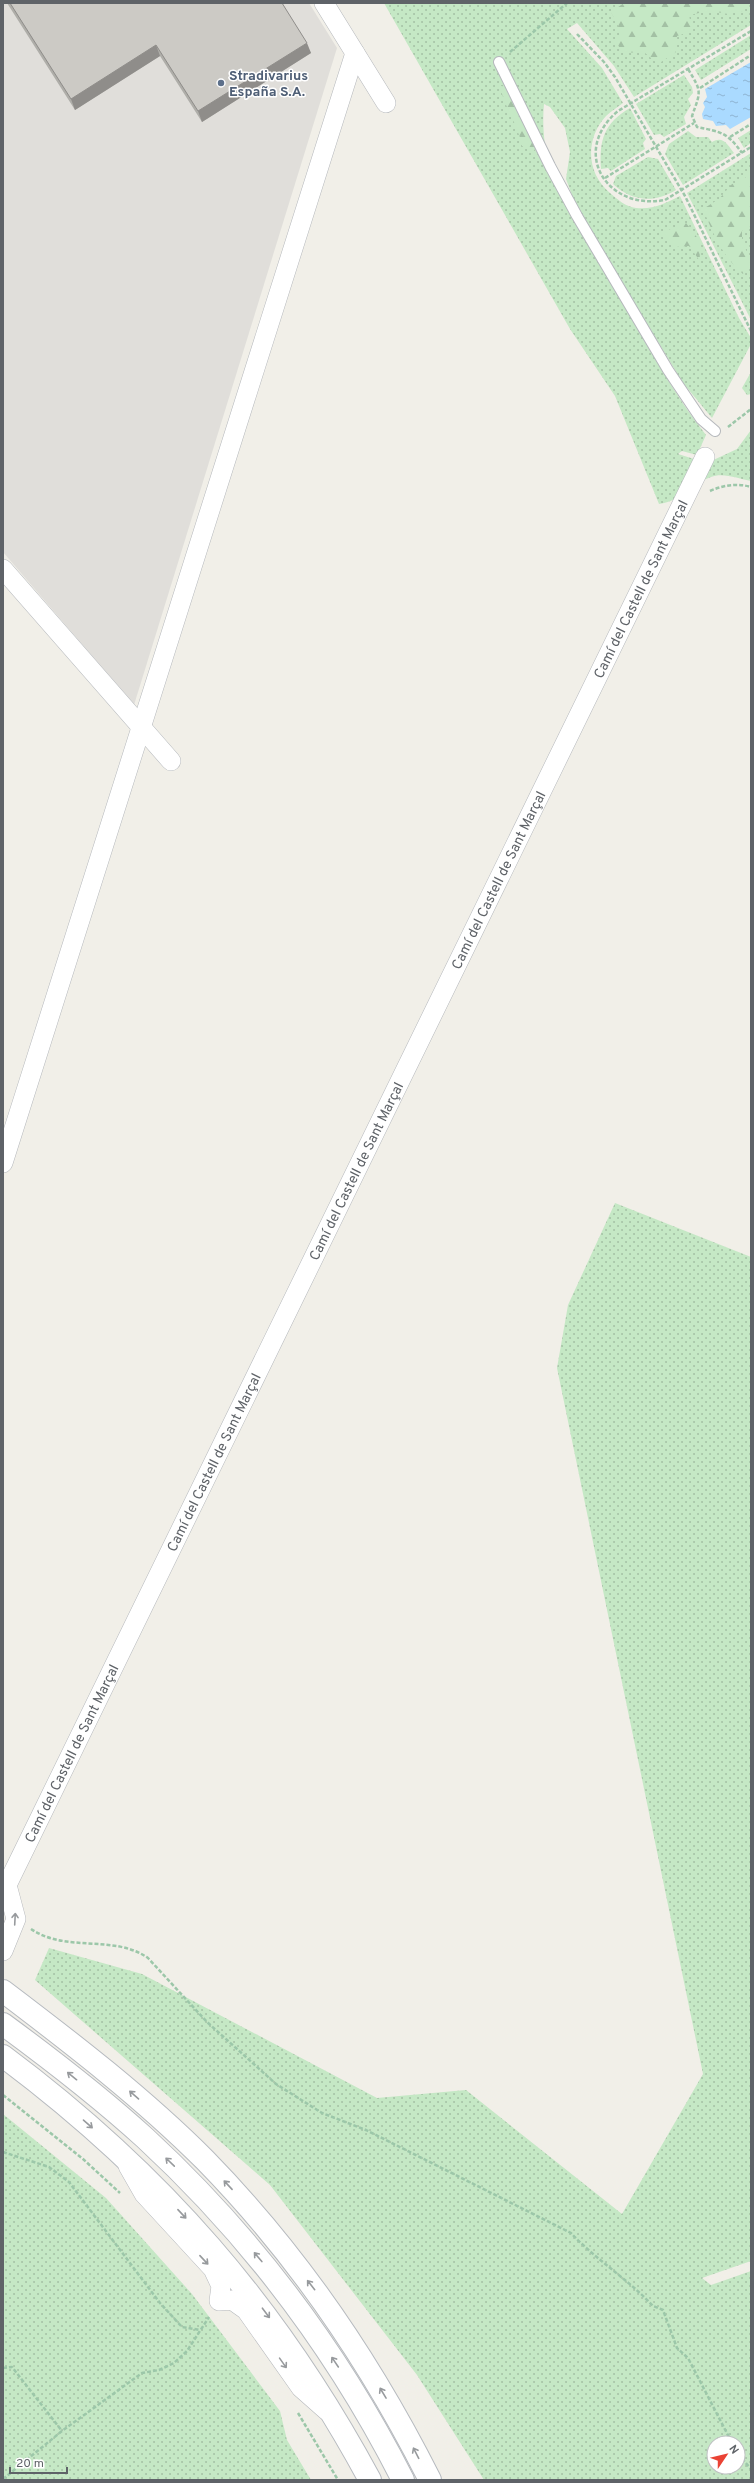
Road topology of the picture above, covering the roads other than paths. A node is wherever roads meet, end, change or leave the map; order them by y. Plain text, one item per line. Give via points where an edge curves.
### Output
1 (324, 3) edge
2 (355, 53) junction
3 (499, 62) road end
4 (386, 103) dead end
5 (716, 431) dead end
6 (705, 457) dead end
7 (3, 569) edge
8 (141, 727) junction
9 (171, 761) dead end
10 (3, 1163) edge
11 (5, 1886) edge
12 (3, 1951) edge
13 (3, 1991) edge
14 (3, 2024) edge
15 (3, 2056) edge
16 (121, 2152) junction
17 (335, 2418) junction
18 (366, 2472) edge
19 (403, 2480) edge
20 (430, 2480) edge

1 - 2 street
2 - 4 street
2 - 8 street
3 - 5 lane via 577,216 668,370 701,419
6 - 11 street, Camí del Castell de Sant Marçal
7 - 8 street
8 - 9 street
8 - 10 street
12 -> 11 street, Camí del Castell de Sant Marçal via 16,1919
20 -> 13 main road via 403,2427 349,2338 314,2288 243,2202 210,2166 117,2080
19 -> 14 main road via 338,2366 235,2230 144,2138 68,2072
15 -> 16 main road
16 -> 17 main road via 181,2213 237,2277 289,2345
16 -> 17 street via 144,2194 213,2269 221,2286 219,2301 232,2300 246,2310 309,2398
17 - 18 main road

